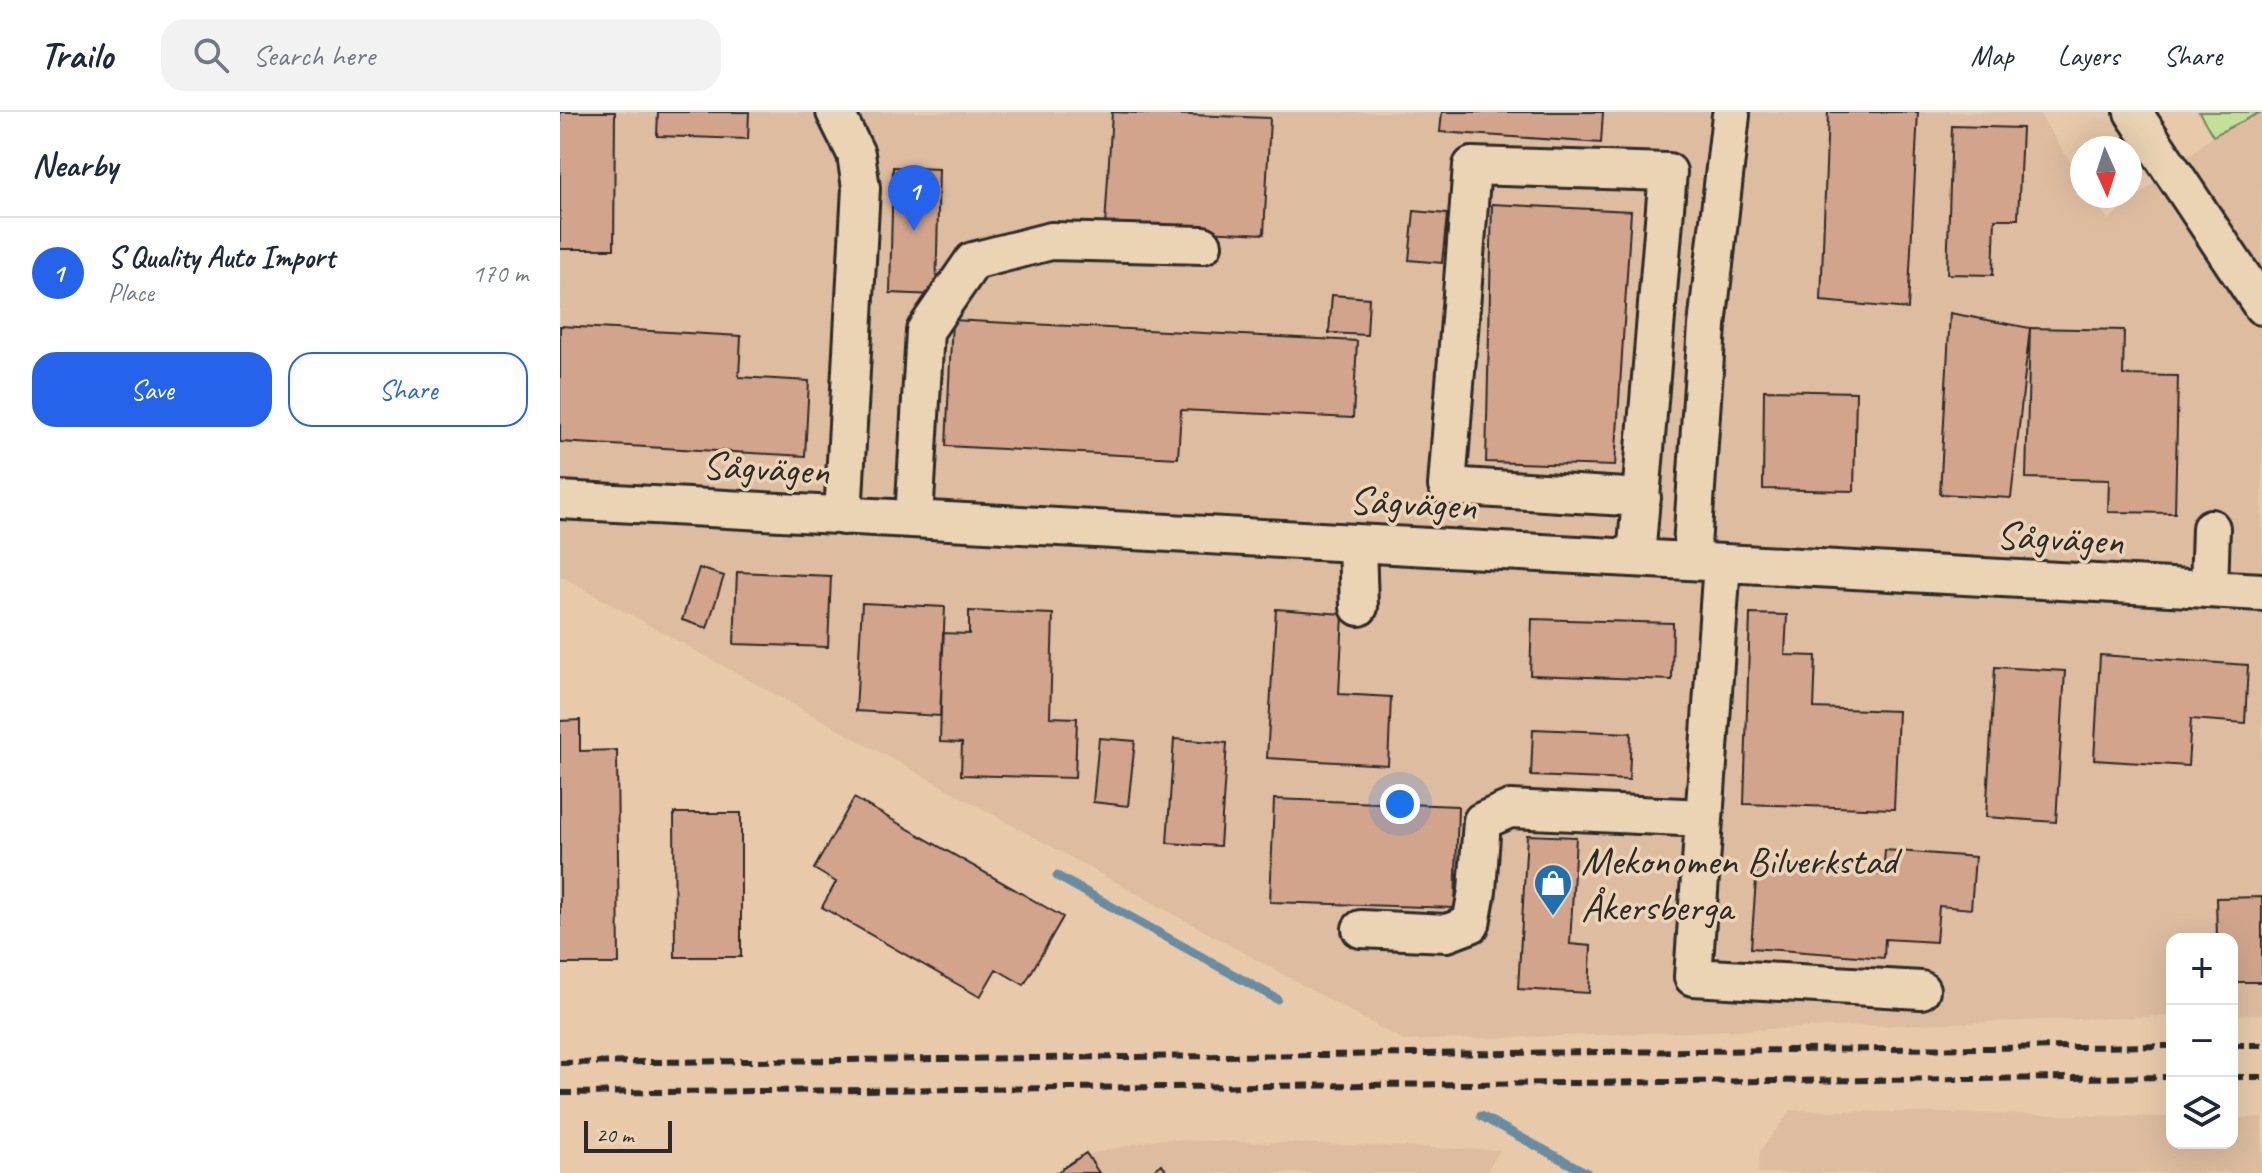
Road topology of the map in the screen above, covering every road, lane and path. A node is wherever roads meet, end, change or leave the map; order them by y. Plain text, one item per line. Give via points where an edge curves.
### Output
1 (835, 112) edge
2 (2133, 112) edge
3 (1731, 115) dead end
4 (1203, 245) dead end
5 (2262, 306) edge
6 (1642, 498) junction
7 (560, 500) edge
8 (843, 516) junction
9 (914, 519) junction
10 (2211, 528) dead end
11 (1357, 543) junction
12 (1636, 558) junction
13 (1707, 562) junction
14 (2209, 589) junction
15 (2262, 592) edge
16 (1359, 607) dead end
17 (1704, 818) junction
18 (1361, 929) dead end
19 (1921, 990) dead end

1 - 8 street via 856,154 861,188
2 - 5 street
3 - 13 street via 1707,326
4 - 9 street via 1051,241 973,261 925,331
6 - 6 street via 1447,486 1472,166 1668,172
6 - 12 street
7 - 8 street, Sågvägen
8 - 9 street, Sågvägen
9 - 11 street, Sågvägen
10 - 14 street
11 - 12 street, Sågvägen
11 - 16 street
12 - 13 street, Sågvägen
13 - 14 street, Sågvägen
13 - 17 street
14 - 15 street, Sågvägen
17 - 18 street via 1510,809 1482,821 1471,924 1447,933
17 - 19 street via 1693,977

